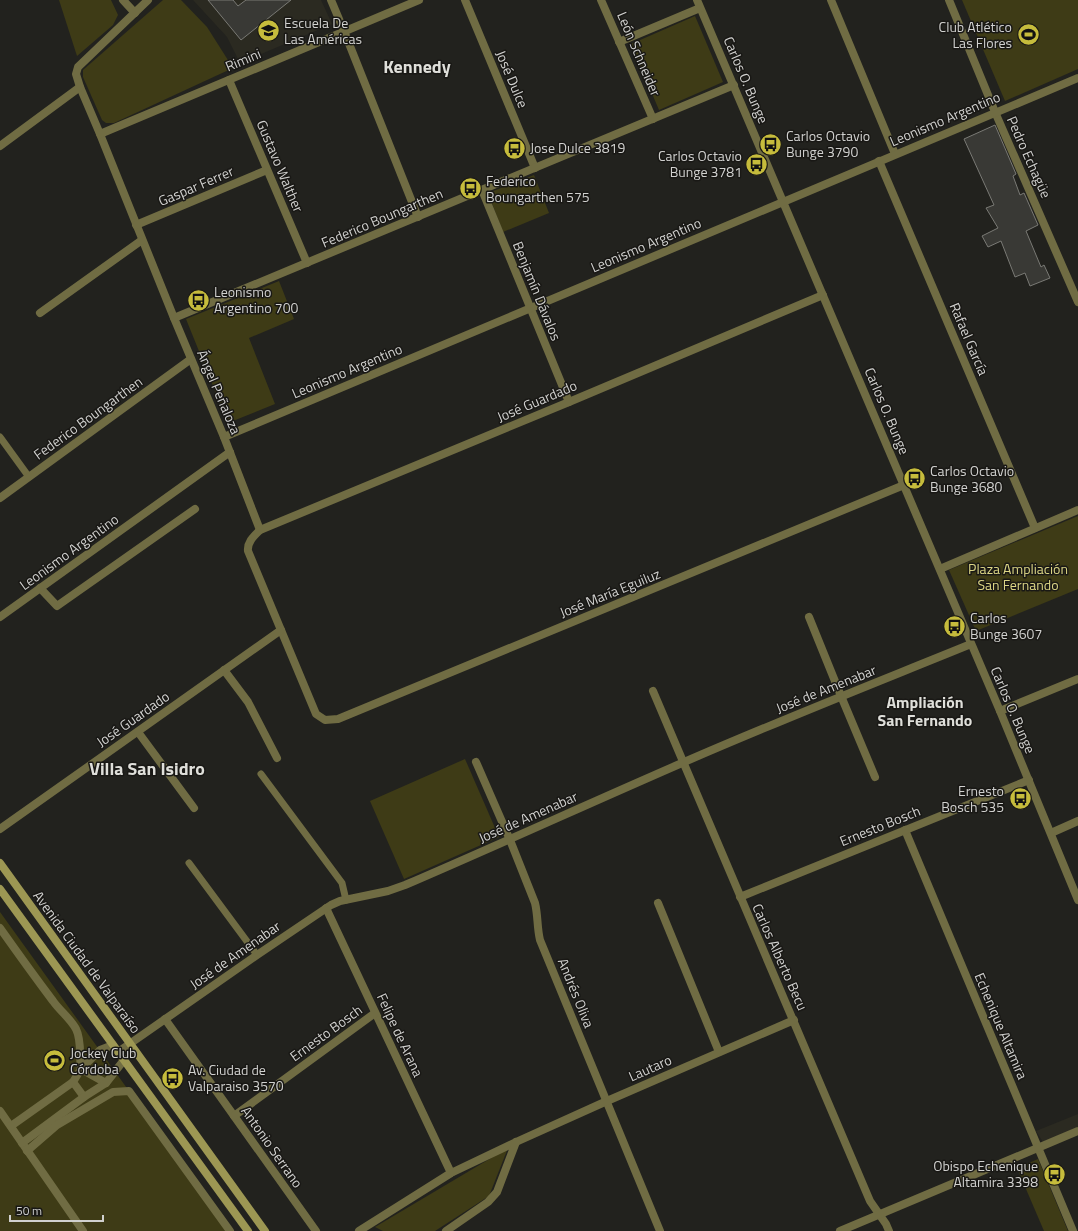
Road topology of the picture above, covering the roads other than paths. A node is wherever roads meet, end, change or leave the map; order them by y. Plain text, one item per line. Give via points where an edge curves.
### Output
1 (123, 0) edge
2 (148, 0) edge
3 (331, 0) edge
4 (419, 0) edge
5 (465, 0) edge
6 (601, 0) edge
7 (831, 0) edge
8 (950, 0) edge
9 (699, 4) edge
10 (134, 13) junction
11 (344, 31) junction
12 (619, 42) junction
13 (1078, 78) edge
14 (229, 80) junction
15 (734, 85) junction
16 (80, 87) junction
17 (995, 112) junction
18 (653, 119) junction
19 (100, 134) junction
20 (0, 146) edge
21 (895, 154) junction
22 (879, 161) junction
23 (536, 168) junction
24 (267, 170) junction
25 (482, 190) junction
26 (783, 202) junction
27 (418, 217) junction
28 (136, 225) junction
29 (142, 240) junction
30 (307, 263) junction
31 (823, 295) junction
32 (1078, 302) edge
33 (530, 308) junction
34 (40, 313) dead end
35 (174, 318) junction
36 (191, 359) junction
37 (569, 402) junction
38 (0, 437) edge
39 (224, 437) junction
40 (230, 452) junction
41 (29, 477) junction
42 (904, 485) junction
43 (0, 498) edge
44 (195, 509) dead end
45 (1078, 510) edge
46 (1035, 528) junction
47 (260, 530) junction
48 (940, 569) junction
49 (40, 588) junction
50 (0, 617) edge
51 (809, 617) dead end
52 (281, 630) junction
53 (972, 644) junction
54 (224, 670) junction
55 (1078, 679) edge
56 (653, 691) dead end
57 (841, 696) junction
58 (1000, 711) junction
59 (138, 732) junction
60 (277, 758) dead end
61 (476, 762) dead end
62 (683, 762) junction
63 (261, 774) dead end
64 (875, 777) dead end
65 (1029, 780) junction
66 (194, 808) dead end
67 (1078, 821) edge
68 (0, 829) edge
69 (905, 830) junction
70 (1051, 833) junction
71 (510, 840) junction
72 (0, 863) edge
73 (189, 863) dead end
74 (0, 889) edge
75 (740, 897) junction
76 (346, 900) junction
77 (1078, 900) edge
78 (658, 903) dead end
79 (326, 908) junction
80 (0, 928) edge
81 (257, 955) junction
82 (375, 1014) junction
83 (166, 1019) junction
84 (794, 1020) junction
85 (130, 1044) junction
86 (113, 1045) junction
87 (118, 1052) junction
88 (719, 1052) junction
89 (124, 1060) junction
90 (81, 1069) junction
91 (73, 1082) junction
92 (106, 1083) junction
93 (84, 1097) junction
94 (606, 1101) junction
95 (0, 1111) edge
96 (234, 1116) junction
97 (11, 1126) junction
98 (1078, 1131) edge
99 (516, 1142) junction
100 (22, 1143) junction
101 (1039, 1148) junction
102 (27, 1151) junction
103 (451, 1173) junction
104 (880, 1215) junction
105 (364, 1230) edge
106 (83, 1231) edge
107 (230, 1231) edge
108 (248, 1231) edge
109 (265, 1231) edge
110 (316, 1231) edge
111 (446, 1231) edge
112 (660, 1231) edge
113 (840, 1231) edge
114 (889, 1231) edge
115 (1073, 1231) edge

1 - 10 street
2 - 10 street
3 - 11 street
4 - 11 street, Rimini
5 - 23 street, José Dulce
6 - 12 street, León Schneider
7 - 21 street
8 - 17 street, Pedro Echagüe
9 - 12 street
9 - 15 street, Carlos O. Bunge
10 - 16 street, Ángel Peñaloza via 78,67 76,74
11 - 14 street, Rimini
11 - 27 street
12 - 18 street, León Schneider
13 - 17 street, Leonismo Argentino
14 - 19 street, Rimini
14 - 24 street, Gustavo Walther
15 - 18 street, Federico Boungarthen
15 - 26 street, Carlos O. Bunge
16 - 19 street, Ángel Peñaloza
16 - 20 street
17 - 21 street, Leonismo Argentino
17 - 32 street, Pedro Echagüe
18 - 23 street, Federico Boungarthen
19 - 28 street, Ángel Peñaloza
21 - 22 street, Leonismo Argentino
22 - 26 street, Leonismo Argentino
22 - 46 street, Rafael García
23 - 25 street, Federico Boungarthen
24 - 28 street, Gaspar Ferrer
24 - 30 street, Gustavo Walther
25 - 27 street, Federico Boungarthen
25 - 33 street, Benjamín Dávalos
26 - 31 street, Carlos O. Bunge
26 - 33 street, Leonismo Argentino
27 - 30 street, Federico Boungarthen
28 - 29 street, Ángel Peñaloza
29 - 34 street
29 - 35 street, Ángel Peñaloza
30 - 35 street, Federico Boungarthen
31 - 37 street, José Guardado
31 - 42 street, Carlos O. Bunge
33 - 37 street, Benjamín Dávalos
33 - 39 street, Leonismo Argentino
35 - 36 street, Ángel Peñaloza
36 - 39 street, Ángel Peñaloza
36 - 41 street, Federico Boungarthen
37 - 47 street, José Guardado
38 - 41 lane
39 - 40 street, Ángel Peñaloza
40 - 47 street, Ángel Peñaloza
40 - 49 street, Leonismo Argentino
41 - 43 street, Federico Boungarthen
42 - 48 street, Carlos O. Bunge
42 - 52 street, José María Eguiluz via 338,719 324,720 316,714
44 - 49 street via 57,606
45 - 46 street
46 - 48 street
47 - 52 street via 250,541 248,551
48 - 53 street, Carlos O. Bunge
49 - 50 street, Leonismo Argentino
51 - 57 street
52 - 54 street, José Guardado
53 - 57 street, José de Amenabar
53 - 58 street, Carlos O. Bunge
54 - 59 street, José Guardado
54 - 60 street via 248,702
55 - 58 street
56 - 62 street, Carlos Alberto Becu
57 - 62 street, José de Amenabar
57 - 64 street
58 - 65 street, Carlos O. Bunge
59 - 66 street
59 - 68 street, José Guardado
61 - 71 street, Andrés Oliva
62 - 71 street, José de Amenabar
62 - 75 street, Carlos Alberto Becu
63 - 76 lane via 342,883
65 - 69 street, Ernesto Bosch
65 - 70 street, Carlos O. Bunge
67 - 70 street
69 - 75 street, Ernesto Bosch
69 - 101 street, Echenique Altamira
70 - 77 street, Carlos O. Bunge
71 - 76 street, José de Amenabar via 388,892
71 - 94 street, Andrés Oliva via 535,903 540,940
72 - 85 main road, Avenida Ciudad de Valparaíso
73 - 81 lane
74 - 86 main road, Avenida Ciudad de Valparaíso
75 - 84 street, Carlos Alberto Becu
76 - 79 street, José de Amenabar
78 - 88 street
79 - 81 street, José de Amenabar
79 - 82 street, Felipe de Arana
80 - 90 street via 76,1030 80,1043
81 - 83 street, José de Amenabar
82 - 96 street, Ernesto Bosch
82 - 103 street, Felipe de Arana
83 - 85 street, José de Amenabar
83 - 96 street, Antonio Serrano
84 - 88 street, Lautaro
84 - 104 street, Carlos Alberto Becu via 870,1201
85 - 87 street, José de Amenabar
85 - 109 main road, Avenida Ciudad de Valparaíso
86 - 87 main road, Avenida Ciudad de Valparaíso
86 - 90 street via 100,1050
87 - 89 main road, Avenida Ciudad de Valparaíso
88 - 94 street, Lautaro
89 - 92 street
89 - 108 main road, Avenida Ciudad de Valparaíso
90 - 91 street
90 - 92 street
91 - 93 street
91 - 97 street
92 - 93 street
93 - 100 street
94 - 99 street, Lautaro
94 - 112 street, Andrés Oliva
95 - 97 street
96 - 110 street, Antonio Serrano
97 - 100 street
98 - 101 street
99 - 103 street, Lautaro
99 - 111 street via 497,1192 488,1202
100 - 102 street
101 - 104 street
101 - 115 street, Echenique Altamira
102 - 106 street
102 - 107 street via 57,1125 113,1092 128,1091
103 - 105 street, Lautaro
104 - 113 street
104 - 114 street, Carlos Alberto Becu

